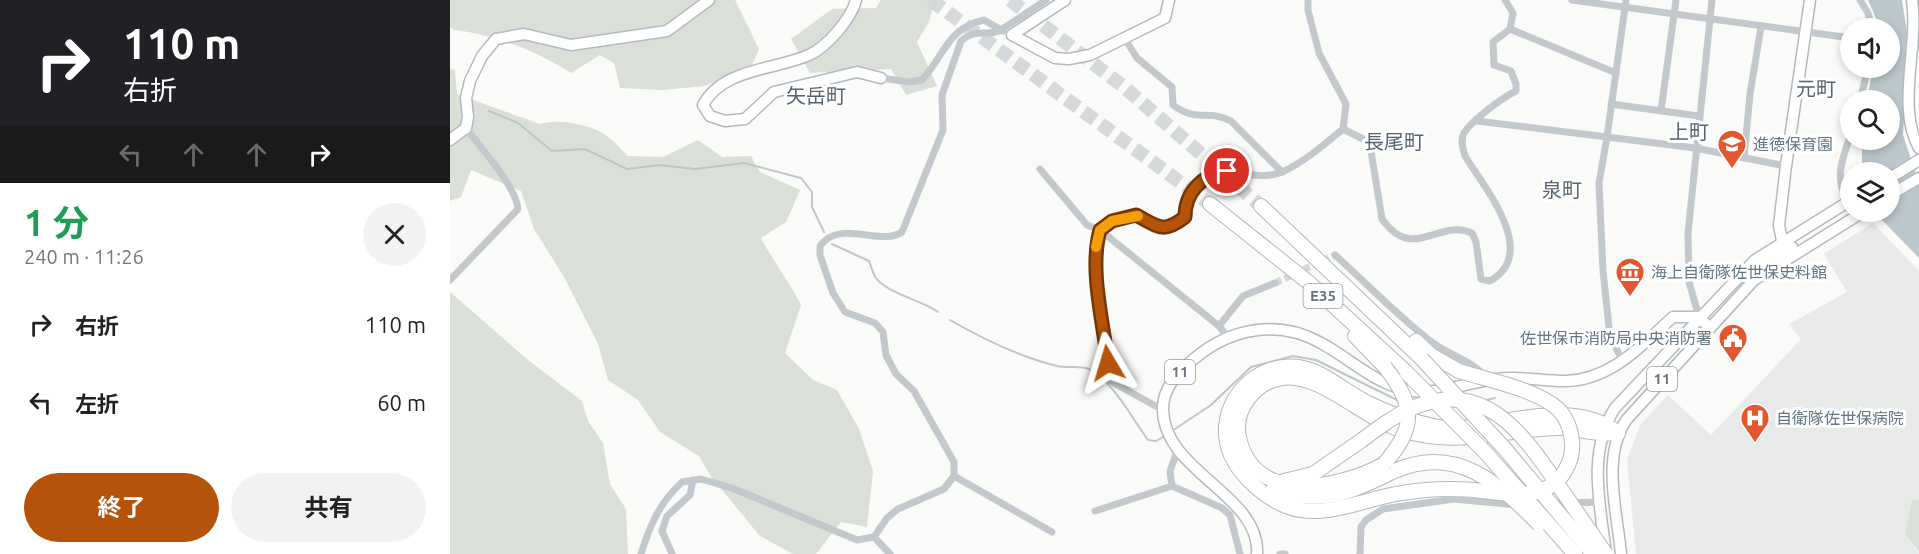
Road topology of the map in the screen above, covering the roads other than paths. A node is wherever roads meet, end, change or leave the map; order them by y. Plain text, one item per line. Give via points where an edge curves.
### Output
1 (709, 0) edge
2 (856, 0) edge
3 (1046, 0) edge
4 (1065, 0) edge
5 (1169, 0) edge
6 (1308, 0) edge
7 (1505, 0) edge
8 (1572, 0) edge
9 (1626, 0) edge
10 (1676, 0) edge
11 (1712, 0) edge
12 (1810, 0) edge
13 (1860, 0) edge
14 (1915, 6) edge
15 (1625, 9) junction
16 (1674, 16) junction
17 (1869, 18) edge
18 (1710, 20) junction
19 (1761, 27) junction
20 (1510, 29) junction
21 (1000, 30) junction
22 (1806, 33) junction
23 (1012, 35) junction
24 (1840, 37) edge
25 (1125, 39) junction
26 (1900, 44) edge
27 (1913, 46) junction
28 (1616, 73) junction
29 (881, 78) joint
30 (1611, 104) junction
31 (1661, 111) junction
32 (1699, 116) junction
33 (1477, 121) junction
34 (466, 128) junction
35 (1343, 129) junction
36 (1606, 137) junction
37 (450, 140) edge
38 (1695, 148) junction
39 (1919, 148) edge
40 (1744, 158) junction
41 (1916, 162) edge
42 (1786, 166) junction
43 (1040, 169) dead end
44 (1840, 169) edge
45 (1282, 172) junction
46 (1900, 172) edge
47 (1919, 178) edge
48 (1840, 188) edge
49 (1900, 189) edge
50 (1210, 204) tunnel mouth
51 (1261, 206) tunnel mouth
52 (1840, 210) edge
53 (1846, 222) edge
54 (1235, 224) junction
55 (1100, 230) junction
56 (1820, 238) junction
57 (1782, 241) junction
58 (1310, 250) junction
59 (1335, 255) dead end
60 (1777, 255) junction
61 (1769, 269) junction
62 (1744, 271) junction
63 (450, 280) edge
64 (1275, 283) tunnel mouth
65 (1699, 317) junction
66 (1219, 326) junction
67 (1710, 328) junction
68 (1227, 336) junction
69 (1623, 362) junction
70 (1490, 380) junction
71 (1163, 410) junction
72 (1603, 429) junction
73 (1618, 433) junction
74 (1178, 449) junction
75 (1390, 467) junction
76 (954, 476) junction
77 (693, 480) junction
78 (1279, 481) junction
79 (1172, 486) junction
80 (1258, 488) junction
81 (1600, 502) junction
82 (1095, 511) dead end
83 (1052, 532) dead end
84 (874, 537) junction
85 (641, 554) edge
86 (672, 554) edge
87 (890, 554) edge
88 (1240, 554) edge
89 (1257, 554) edge
90 (1280, 554) edge
91 (1285, 554) edge
92 (1360, 554) edge
93 (1567, 554) edge
94 (1575, 554) edge
95 (1593, 554) edge
96 (1606, 554) edge
97 (1621, 554) edge

1 - 34 main road via 667,31 571,45 524,34 495,39 470,81
2 - 29 main road via 850,15 810,55 734,79 709,94 703,105 710,116 724,121 745,119 774,92 857,72
3 - 21 street
4 - 23 main road
5 - 25 main road via 1165,18
6 - 35 street via 1319,53 1346,104
7 - 20 street via 1513,13
8 - 15 street
9 - 15 street
10 - 16 street
11 - 18 street
12 - 22 main road
13 - 17 street
14 - 27 main road
15 - 16 street
15 - 28 street
16 - 18 street
16 - 31 street
18 - 19 street
18 - 32 street
19 - 22 street
19 - 40 street via 1749,94
20 - 28 street
20 - 33 street via 1493,42 1491,56 1494,65 1511,71 1516,91 1490,106
21 - 23 street
21 - 29 street via 984,20 968,24 953,35 922,80
21 - 76 street via 980,31 960,41 942,95 943,130 902,232 896,236 851,233 830,237 820,246 833,293 845,312 875,323 883,332 886,355 896,374 914,391 948,450 954,462
22 - 24 street
22 - 42 main road
23 - 25 main road via 1055,58 1069,59 1090,55
25 - 45 street via 1137,58 1172,87 1173,105 1195,117 1222,116 1231,121
26 - 27 street
27 - 39 main road via 1913,125
28 - 30 street
30 - 31 street
30 - 36 street
31 - 32 street
32 - 38 street
33 - 35 street via 1464,132 1464,156 1503,216 1510,242 1507,265 1490,282 1481,279 1478,272 1472,233 1463,229 1417,240 1401,238 1388,228 1382,219 1371,151 1365,140
33 - 36 street
34 - 37 main road
34 - 63 street via 510,187 518,208
35 - 45 street
36 - 38 street
36 - 69 street via 1599,183 1603,271 1610,336
38 - 40 street
38 - 65 street via 1688,232 1689,282
40 - 42 street
41 - 46 main road
42 - 57 main road via 1779,225
43 - 55 street via 1087,225
44 - 48 street
45 - 55 street via 1267,175 1227,171 1203,179 1185,203 1185,217 1170,228 1161,228 1136,215 1112,221
47 - 49 main road
50 - 54 highway, E35
51 - 58 highway, E35
52 - 57 main road
53 - 56 main road
54 - 75 highway, bridge via 1269,260 1340,320 1385,367 1405,395 1409,427
54 - 94 highway, E35, bridge via 1308,282 1407,373 1453,418
55 - 66 street
55 - 71 street via 1094,272 1110,381
56 - 60 main road via 1807,238
56 - 61 main road
57 - 60 main road
57 - 62 main road
58 - 80 highway, bridge via 1431,355 1459,371 1544,399 1559,410 1571,432 1573,448 1570,461 1554,484 1525,494 1450,488 1401,493 1314,511 1289,507
58 - 95 highway, E35, bridge via 1422,359
59 - 70 street via 1429,340 1476,366
60 - 61 main road
60 - 62 main road
61 - 67 main road
62 - 65 main road
64 - 66 street via 1244,296
65 - 67 main road
65 - 69 main road, 11 via 1673,317
65 - 72 main road, 11 via 1615,408
66 - 68 street
67 - 73 main road, 11 via 1636,406
68 - 70 main road, 11 via 1271,328 1292,332 1320,342 1374,377 1411,391 1436,392
68 - 71 main road, 11 via 1173,379
69 - 70 main road, 11 via 1585,379
71 - 74 main road via 1167,429
72 - 73 highway
72 - 78 highway via 1529,430 1471,439 1432,437 1400,430 1373,418 1310,381 1283,378 1270,381 1250,397 1239,418 1238,432 1247,460 1259,473
72 - 80 highway via 1543,415 1452,429 1402,417 1366,402 1311,370 1282,367 1252,378 1240,390 1228,416 1231,454 1241,472
72 - 81 main road, 11 via 1596,462
73 - 97 main road, 11 via 1612,465
74 - 79 street via 1170,471
74 - 89 main road via 1250,524 1258,545
75 - 78 highway via 1322,486 1299,487
75 - 80 highway via 1332,497 1292,498
75 - 93 highway, bridge via 1433,460 1456,463 1476,472 1512,499
76 - 83 street
76 - 84 street via 944,489 893,514
77 - 84 street via 732,488 857,540
77 - 85 street via 682,482 658,511
77 - 86 street via 690,495 667,516 662,531
78 - 96 highway, bridge via 1313,474 1391,419 1430,402 1455,400 1487,408 1518,430
79 - 82 street
79 - 88 street via 1230,515
81 - 92 street via 1509,505 1455,499 1383,509 1361,527
81 - 96 main road, 11
84 - 87 street
90 - 91 street

